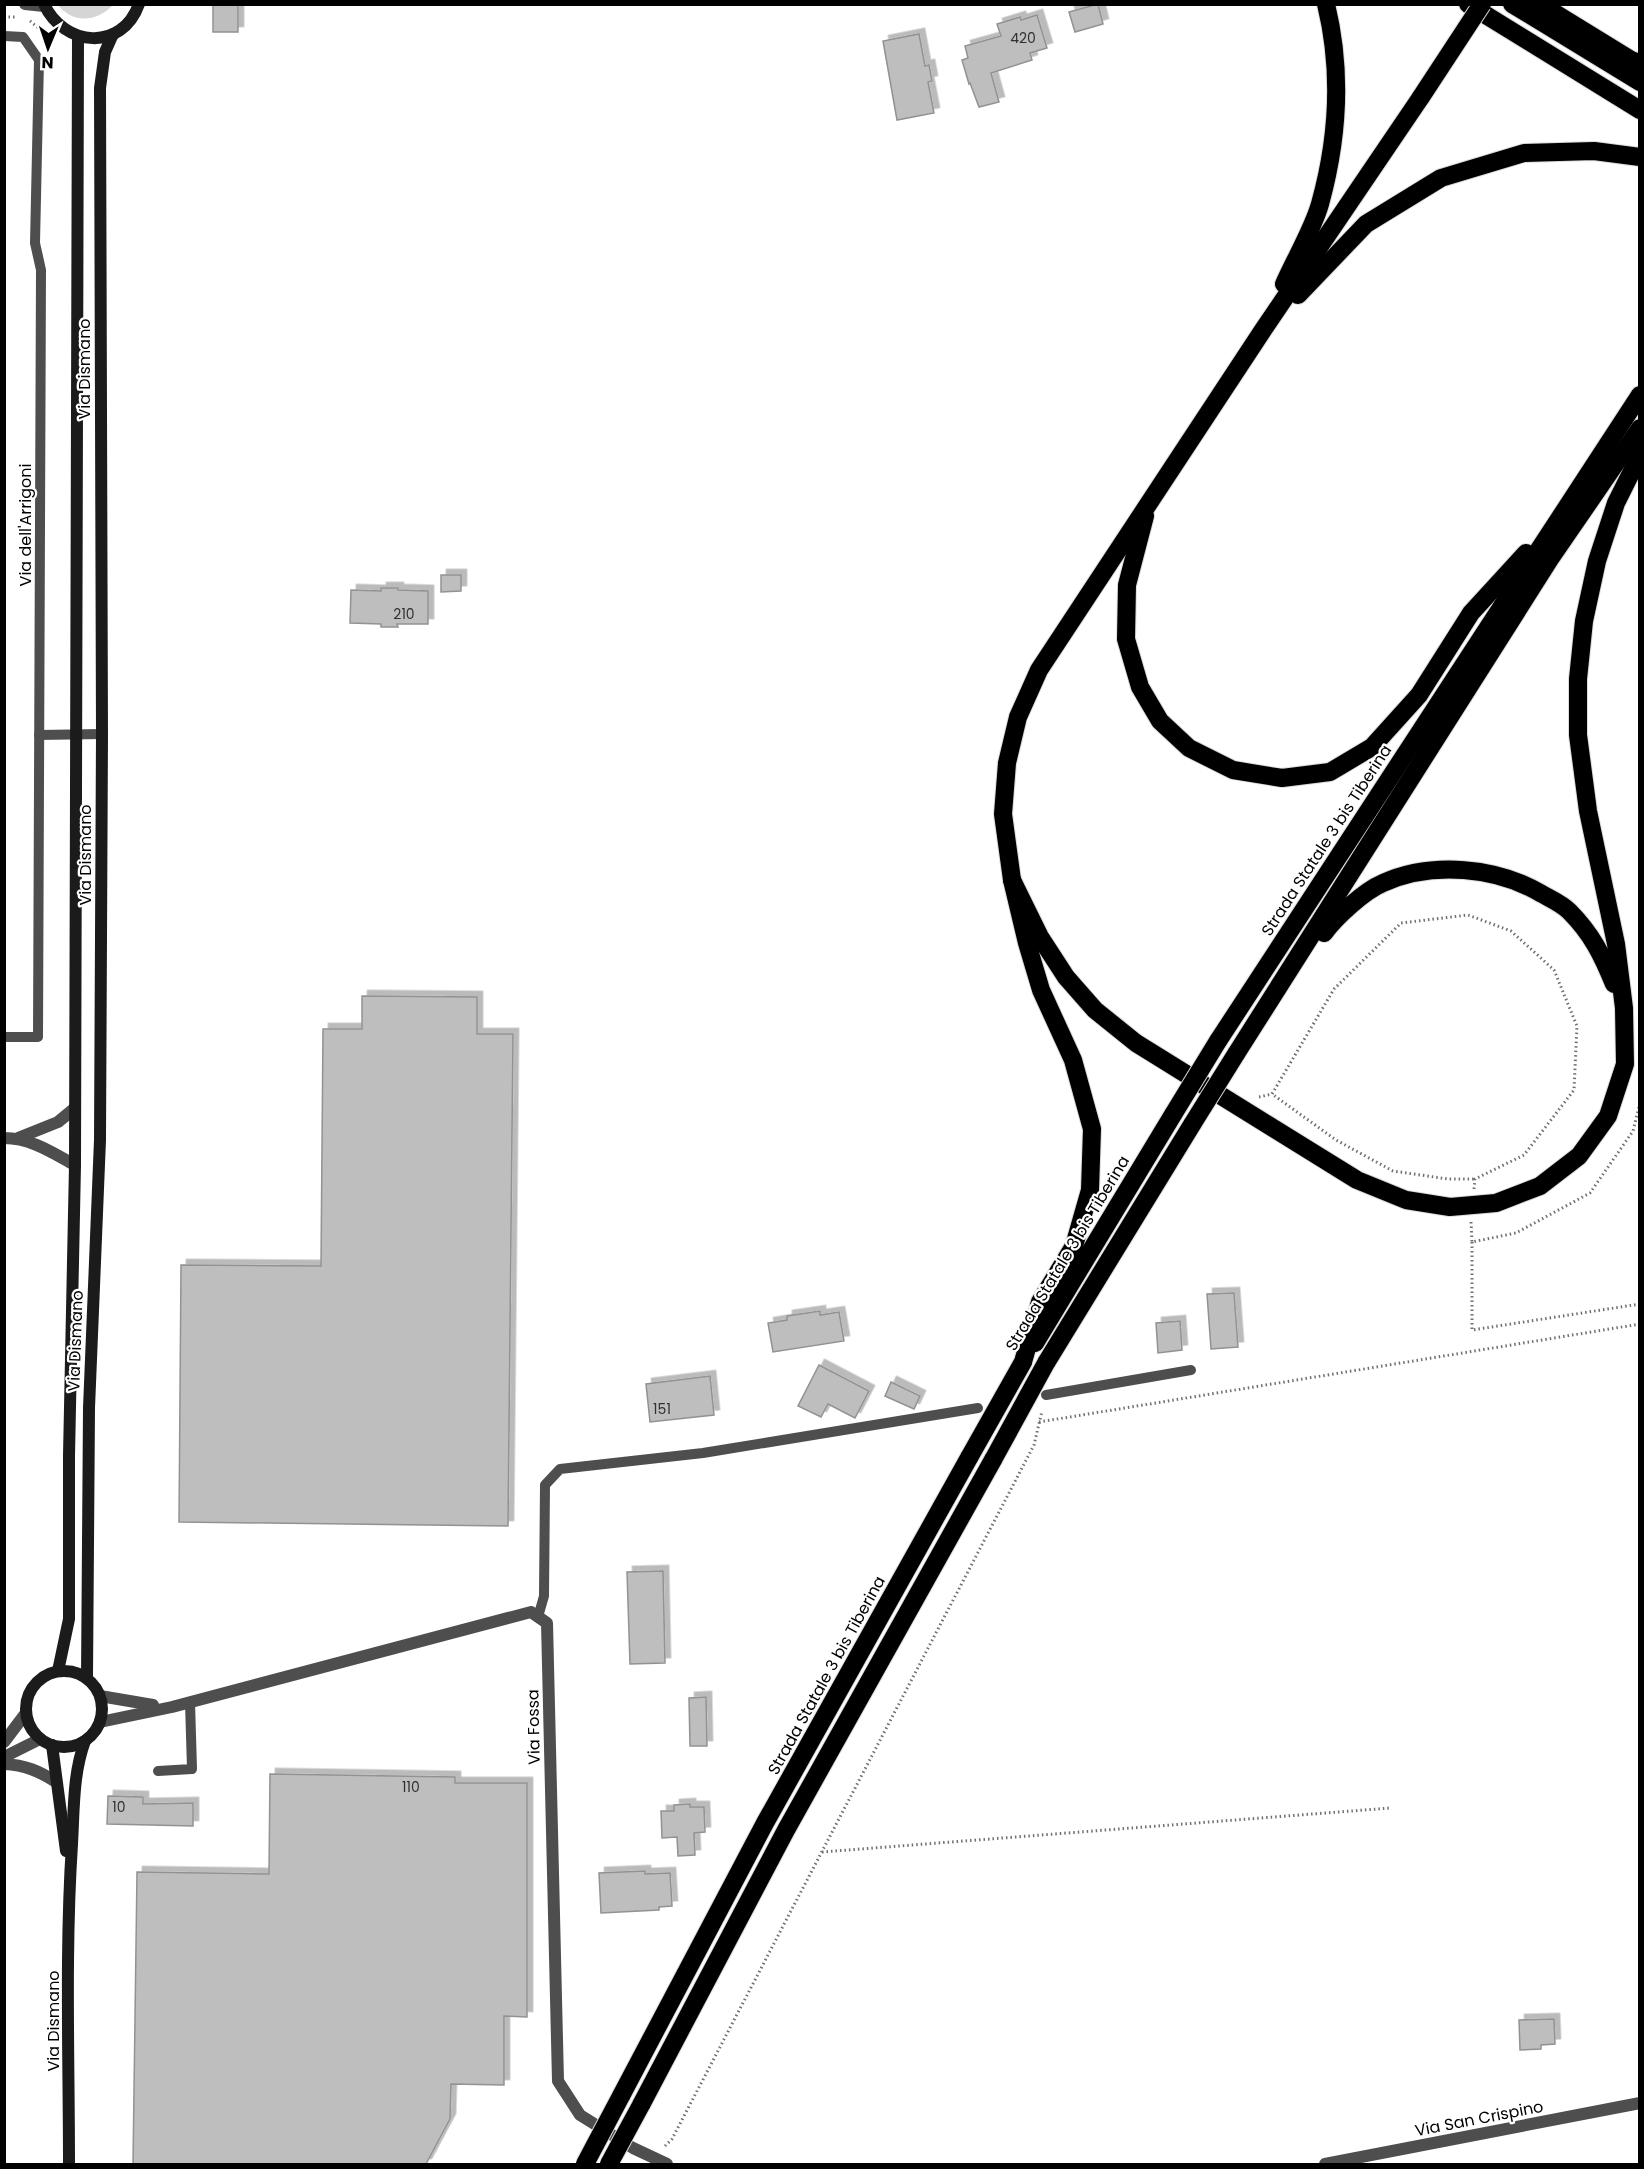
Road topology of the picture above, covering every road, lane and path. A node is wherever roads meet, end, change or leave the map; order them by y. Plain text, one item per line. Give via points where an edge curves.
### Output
1 (25, 4) edge
2 (139, 4) edge
3 (1326, 4) edge
4 (1468, 4) edge
5 (1482, 4) edge
6 (1512, 4) edge
7 (1540, 4) edge
8 (44, 5) edge
9 (4, 16) edge
10 (45, 33) dead end
11 (113, 34) junction
12 (4, 36) edge
13 (78, 37) junction
14 (1640, 63) edge
15 (1640, 82) edge
16 (1640, 110) edge
17 (1640, 157) edge
18 (1263, 330) junction
19 (1640, 395) edge
20 (1640, 428) edge
21 (1640, 455) edge
22 (1148, 503) junction
23 (1563, 513) junction
24 (102, 734) junction
25 (39, 735) junction
26 (76, 735) junction
27 (1012, 880) junction
28 (1624, 1008) junction
29 (4, 1037) edge
30 (1236, 1054) junction
31 (75, 1108) junction
32 (4, 1138) edge
33 (18, 1138) junction
34 (75, 1165) junction
35 (1475, 1179) junction
36 (1471, 1205) junction
37 (1472, 1242) dead end
38 (1640, 1304) edge
39 (1640, 1324) edge
40 (1023, 1362) junction
41 (1191, 1370) dead end
42 (1046, 1395) joint
43 (978, 1408) dead end
44 (1040, 1422) junction
45 (538, 1617) junction
46 (58, 1671) junction
47 (87, 1678) junction
48 (100, 1696) junction
49 (189, 1702) junction
50 (172, 1707) junction
51 (26, 1713) junction
52 (100, 1722) junction
53 (40, 1739) junction
54 (85, 1741) junction
55 (4, 1742) edge
56 (52, 1745) junction
57 (4, 1757) edge
58 (4, 1764) edge
59 (158, 1771) dead end
60 (56, 1782) junction
61 (1390, 1808) dead end
62 (822, 1852) junction
63 (70, 1878) junction
64 (1640, 2103) edge
65 (652, 2157) junction
66 (69, 2164) edge
67 (585, 2164) edge
68 (609, 2164) edge
69 (667, 2164) edge
70 (1325, 2164) edge

1 - 8 street
2 - 11 main road via 126,25
3 - 18 highway via 1336,80 1334,138 1319,206
4 - 16 highway
5 - 18 highway, bridge
6 - 15 highway
7 - 14 highway
8 - 13 main road via 52,20
9 - 10 path via 27,18
11 - 13 main road via 102,38
11 - 24 main road, Via Dismano via 105,52 100,88
12 - 25 lane, Via dell'Arrigoni via 23,37 39,60 35,243 41,270
13 - 26 main road, Via Dismano
17 - 18 highway via 1594,151 1524,153 1441,178 1366,224
18 - 22 highway
19 - 23 highway, Strada Statale 3 bis Tiberina
20 - 30 highway via 1550,559
21 - 28 highway via 1616,503 1597,561 1584,621 1578,679 1578,735 1588,811 1616,944
22 - 23 highway via 1127,585 1126,639 1140,687 1160,721 1189,748 1233,770 1282,778 1330,772 1372,747 1419,695 1471,613
22 - 27 highway via 1039,670 1018,717 1007,763 1003,814
23 - 40 highway, Strada Statale 3 bis Tiberina, bridge via 1218,1041
24 - 26 lane
24 - 47 main road, Via Dismano via 100,1140 89,1408
25 - 26 lane
25 - 29 lane, Via dell'Arrigoni via 38,1037
26 - 31 main road, Via Dismano
27 - 36 highway via 1040,938 1066,977 1095,1010 1136,1043 1357,1180 1406,1200 1450,1207
27 - 40 highway via 1041,990 1073,1060 1092,1129 1090,1190 1074,1246 1040,1302
28 - 30 highway via 1599,948 1568,909 1524,883 1477,871 1428,870 1382,883 1336,916
28 - 36 highway via 1625,1064 1608,1116 1579,1156 1540,1186 1496,1203
30 - 68 highway, bridge via 1046,1364 786,1830
31 - 33 street via 58,1122
31 - 34 main road, Via Dismano
32 - 33 street
33 - 34 street
34 - 46 main road, Via Dismano via 69,1619
35 - 35 path via 1524,1155 1574,1090 1577,1026 1554,970 1511,931 1468,915 1401,923 1334,989 1272,1094 1336,1140 1393,1171
35 - 36 path
37 - 38 path via 1473,1330
39 - 44 path
40 - 67 highway, Strada Statale 3 bis Tiberina, bridge via 765,1823
41 - 42 lane
42 - 44 path
43 - 45 lane via 703,1453 560,1469 545,1485 544,1596
44 - 62 path via 1034,1446
45 - 49 street via 531,1612
45 - 65 street, Via Fossa via 547,1623 558,2081 580,2115
46 - 47 main road
46 - 51 main road via 47,1674 30,1690
47 - 48 main road
48 - 50 street
48 - 52 main road
49 - 50 street
49 - 59 lane via 192,1769
50 - 52 street
51 - 53 main road
51 - 55 street
52 - 54 main road
53 - 56 main road
53 - 57 street
54 - 56 main road via 63,1747
54 - 63 main road, Via Dismano via 77,1768
56 - 60 main road, Via Dismano
58 - 60 street via 37,1770
60 - 63 main road, Via Dismano
61 - 62 path
62 - 65 path via 672,2139
63 - 66 main road, Via Dismano
64 - 70 street, Via San Crispino
65 - 69 street, Via Fossa

